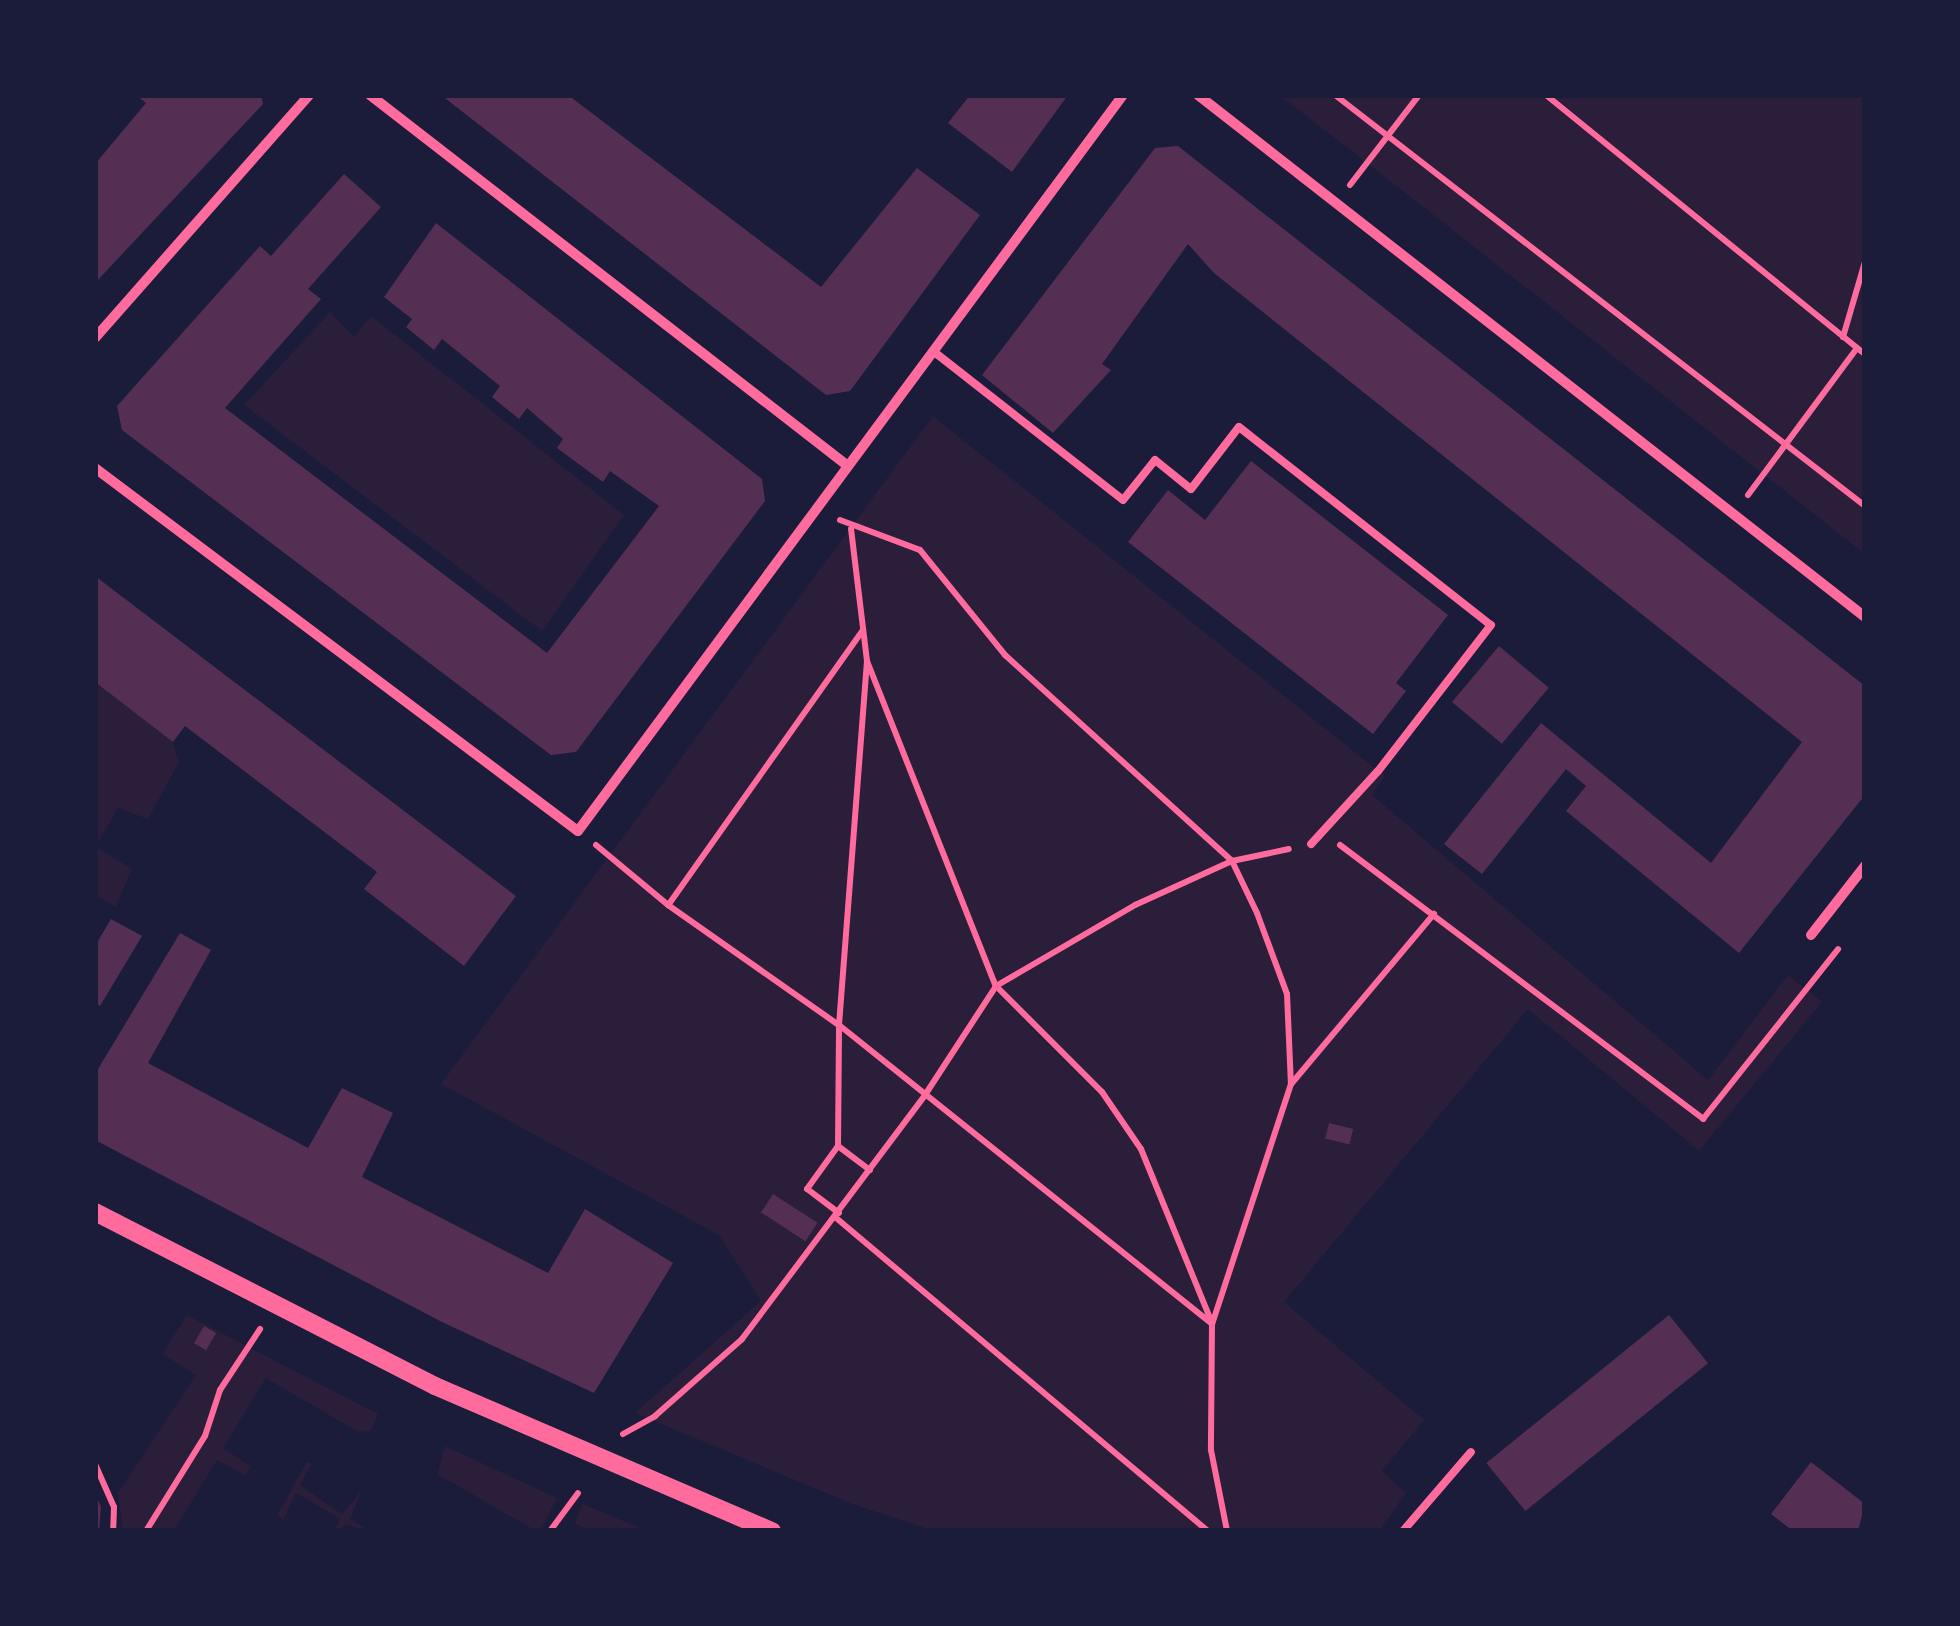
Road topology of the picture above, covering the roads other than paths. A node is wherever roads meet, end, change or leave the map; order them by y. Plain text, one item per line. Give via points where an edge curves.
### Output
1 (309, 95) edge
2 (370, 95) edge
3 (1123, 95) edge
4 (1198, 95) edge
5 (95, 338) edge
6 (933, 351) junction
7 (848, 466) junction
8 (95, 468) edge
9 (1865, 618) edge
10 (1311, 844) road end
11 (1865, 866) edge
12 (1812, 933) road end
13 (95, 1212) edge
14 (1471, 1452) dead end
15 (772, 1531) edge
16 (1403, 1531) edge

1 - 5 street
2 - 7 street
3 - 6 street
4 - 9 street
6 - 7 street
6 - 10 lane via 1123,500 1155,460 1190,489 1240,427 1491,625 1378,771
7 - 8 street via 578,831
11 - 12 street
13 - 15 street via 435,1386
14 - 16 lane

